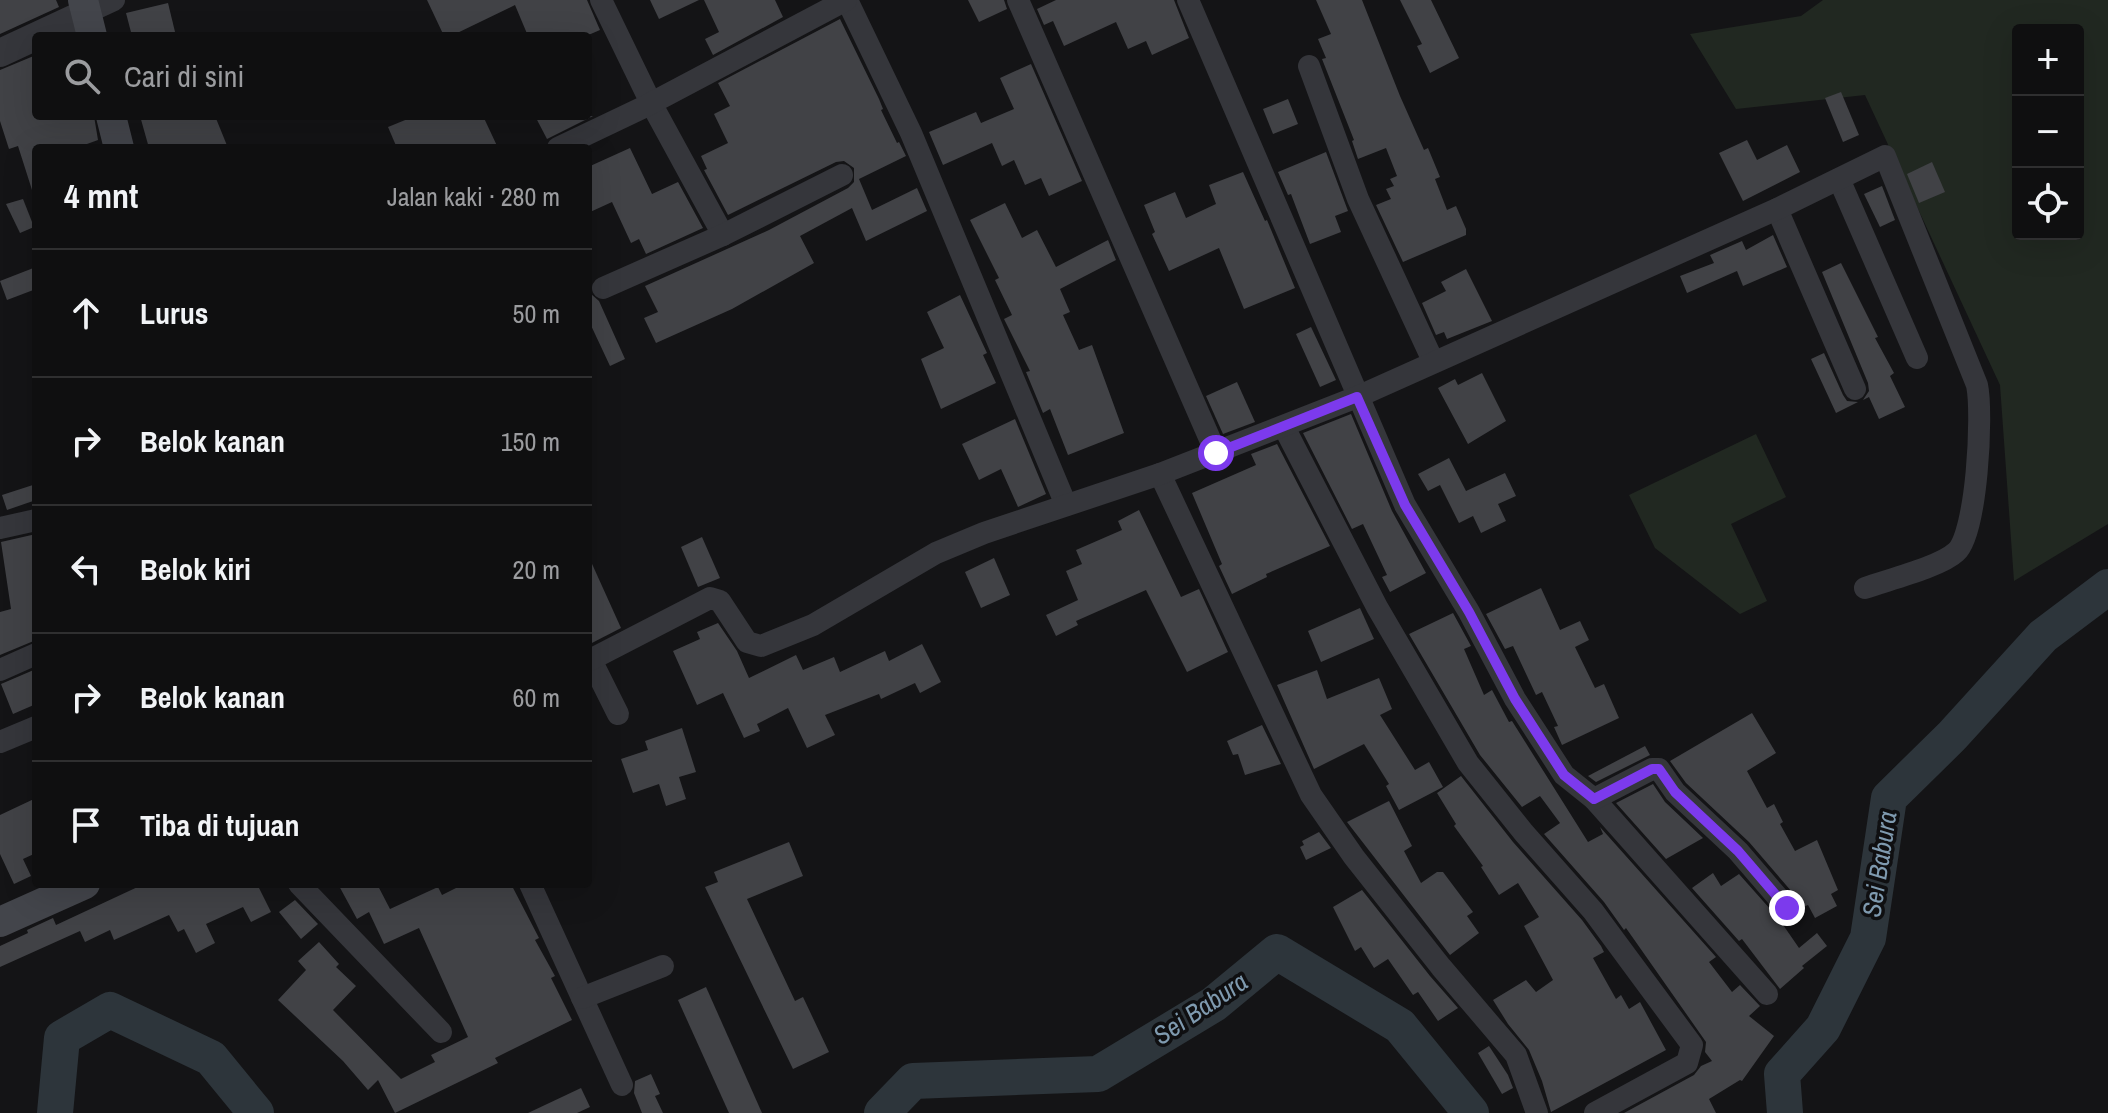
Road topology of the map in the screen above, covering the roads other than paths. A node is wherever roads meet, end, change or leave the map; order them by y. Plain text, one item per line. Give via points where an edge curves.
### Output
1 (114, 0) edge
2 (601, 0) edge
3 (846, 0) edge
4 (1018, 0) edge
5 (1191, 1) edge
6 (87, 16) edge
7 (49, 32) edge
8 (32, 39) edge
9 (0, 53) edge
10 (1309, 66) dead end
11 (651, 103) junction
12 (112, 120) edge
13 (118, 144) edge
14 (566, 144) edge
15 (842, 175) dead end
16 (1839, 179) junction
17 (1777, 209) junction
18 (723, 235) junction
19 (603, 288) dead end
20 (1917, 358) dead end
21 (1433, 361) junction
22 (1855, 389) dead end
23 (1357, 397) junction
24 (1284, 427) junction
25 (1216, 453) junction
26 (1160, 474) junction
27 (1066, 505) junction
28 (32, 521) edge
29 (0, 528) edge
30 (1865, 588) dead end
31 (32, 656) edge
32 (592, 660) edge
33 (592, 665) edge
34 (0, 670) edge
35 (618, 714) dead end
36 (32, 729) edge
37 (0, 742) edge
38 (1594, 799) junction
39 (76, 888) edge
40 (303, 888) edge
41 (532, 888) edge
42 (1787, 908) dead end
43 (0, 922) edge
44 (663, 966) dead end
45 (1767, 994) dead end
46 (582, 998) junction
47 (441, 1032) dead end
48 (622, 1085) dead end
49 (1537, 1113) edge
50 (1595, 1113) edge

1 - 6 street
2 - 11 street
3 - 11 street
3 - 27 street via 911,133
4 - 25 street
5 - 23 street
6 - 7 street
8 - 9 street
10 - 21 street via 1358,199
11 - 14 street
11 - 18 street
12 - 13 main road
15 - 18 street
16 - 17 street
16 - 20 street
16 - 30 street via 1885,156 1980,397 1964,543 1947,559
17 - 21 street
17 - 22 street
18 - 19 street
21 - 23 street
23 - 24 street
23 - 38 street via 1405,505 1515,699 1564,775
24 - 25 street
24 - 50 street via 1377,607 1468,763 1593,911 1692,1045 1687,1063
25 - 26 street
26 - 27 street
26 - 49 street via 1311,795 1354,857 1516,1055
27 - 32 street via 936,553 813,625 761,646 747,642 720,601 710,598
28 - 29 street
31 - 34 street
33 - 35 street
36 - 37 street
38 - 42 street via 1659,769
38 - 45 street
39 - 43 main road
40 - 47 street
41 - 46 street
44 - 46 street
46 - 48 street

